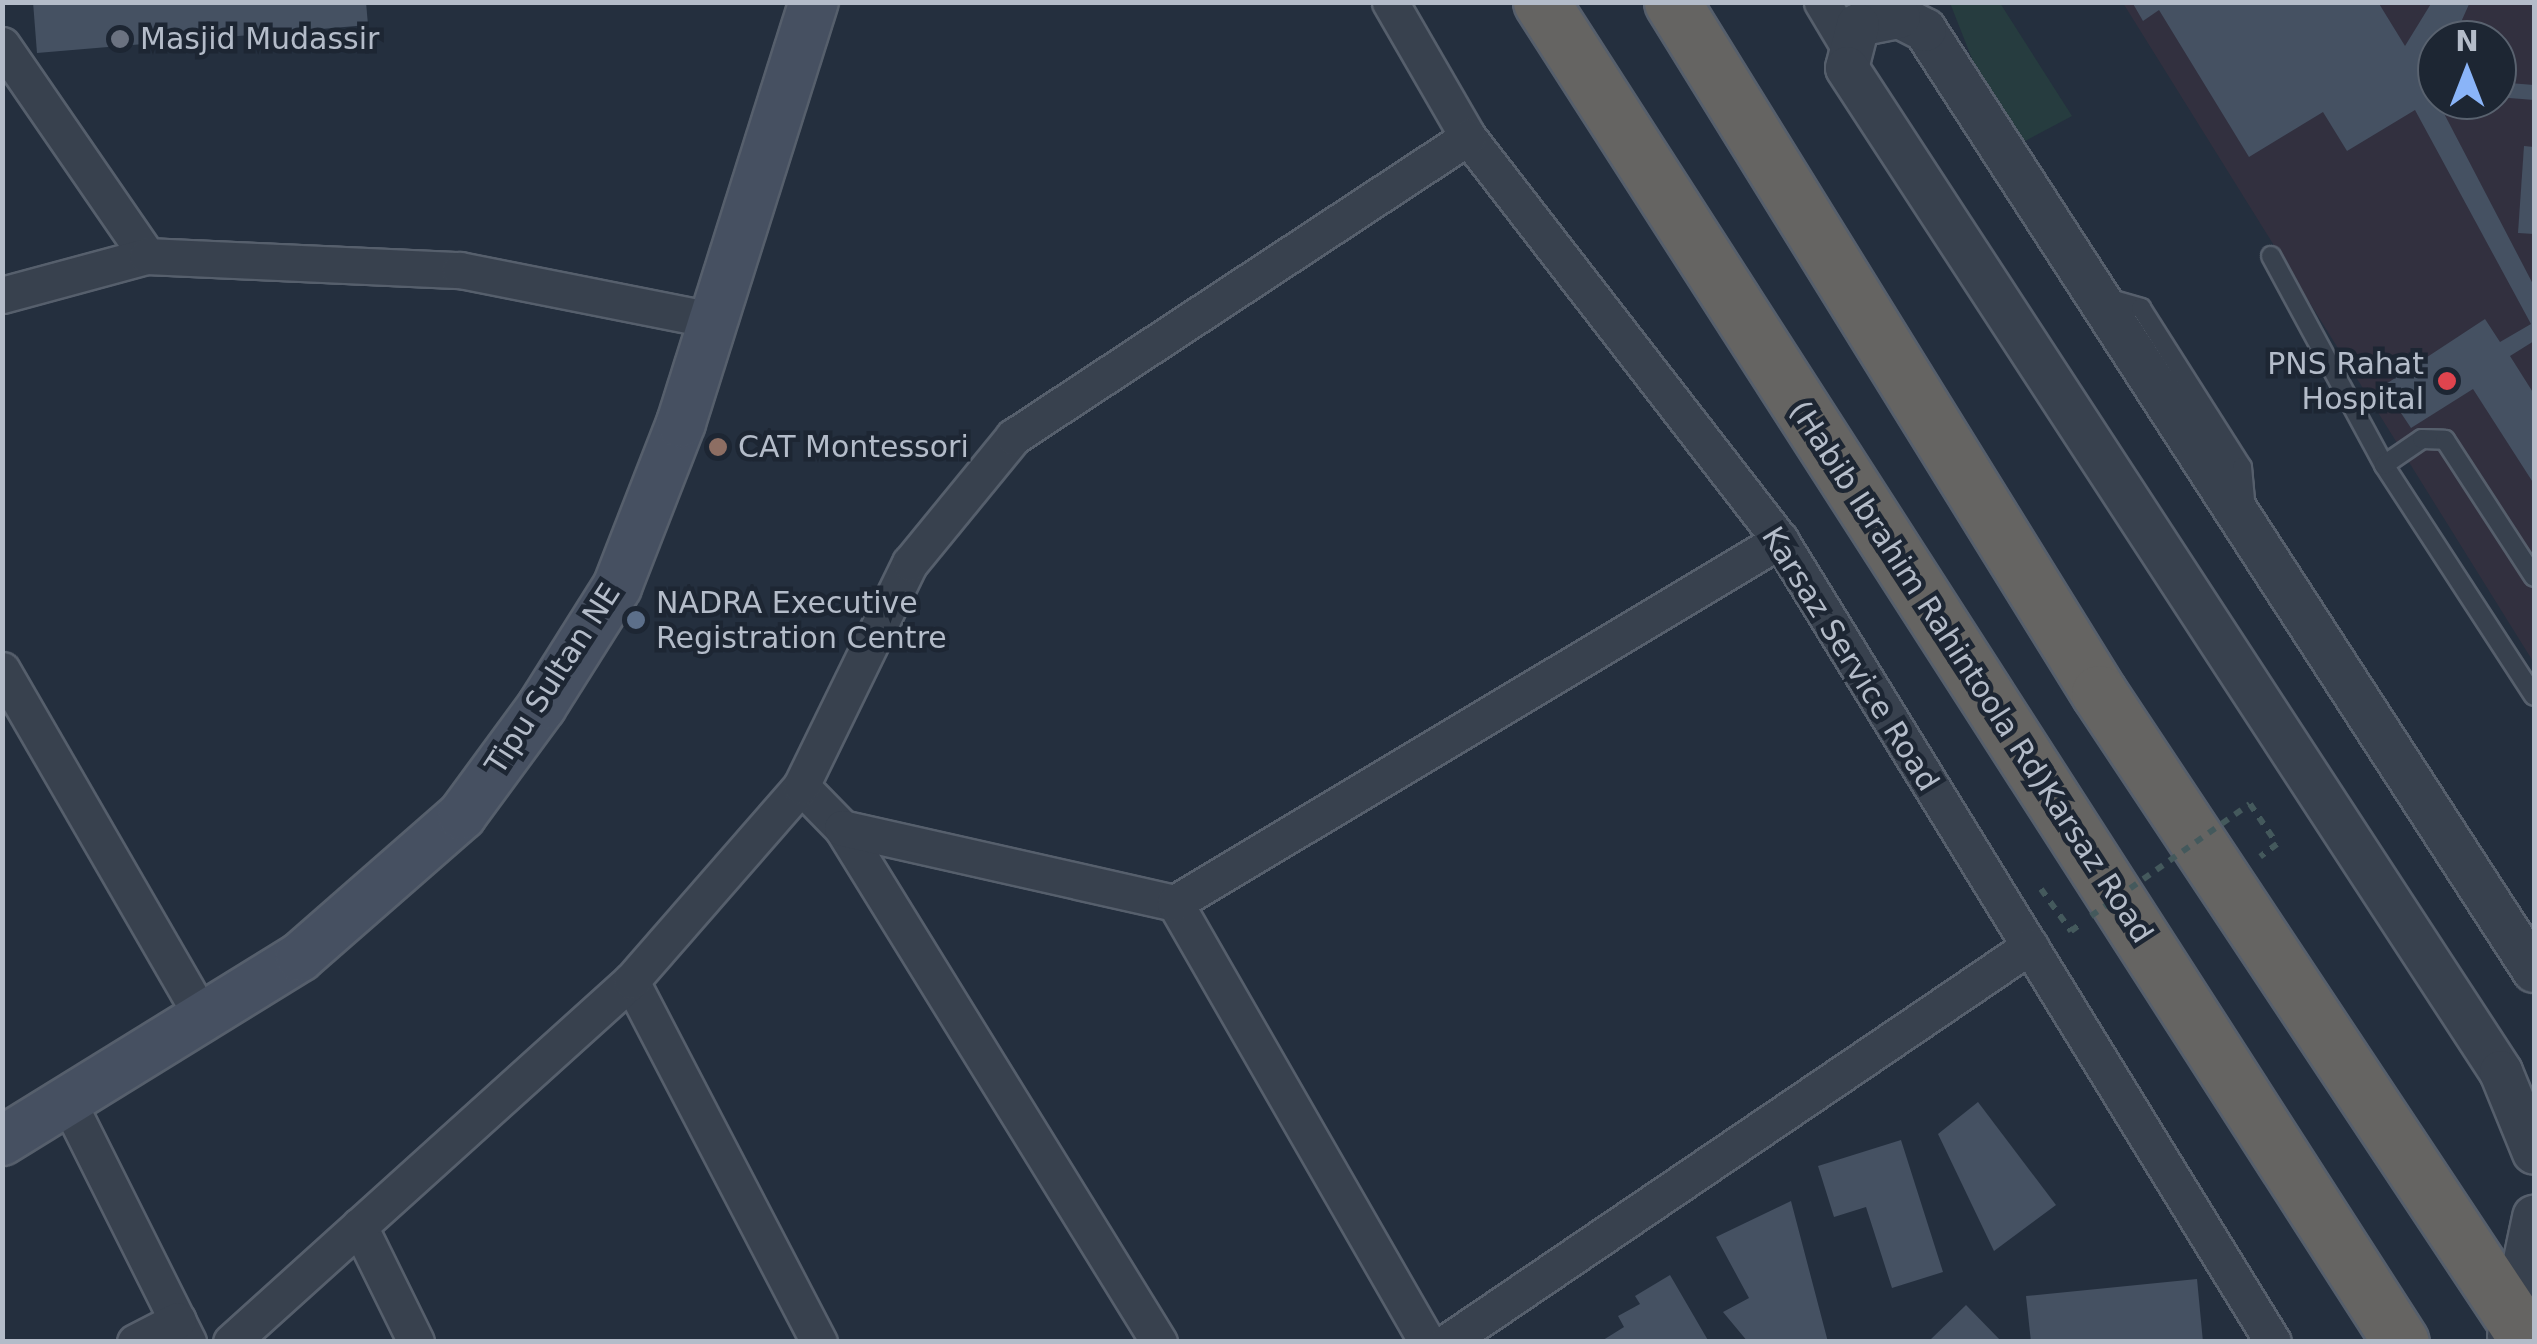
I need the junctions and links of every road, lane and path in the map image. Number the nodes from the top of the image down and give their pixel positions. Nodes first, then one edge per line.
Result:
1 (814, 2) edge
2 (1390, 2) edge
3 (1540, 2) edge
4 (1672, 2) edge
5 (1822, 2) edge
6 (1848, 44) junction
7 (2, 45) edge
8 (1468, 137) junction
9 (147, 256) junction
10 (2271, 256) dead end
11 (2, 295) edge
12 (707, 319) junction
13 (2384, 466) junction
14 (1780, 540) junction
15 (2534, 576) edge
16 (2, 670) edge
17 (2534, 696) edge
18 (801, 786) junction
19 (842, 828) junction
20 (2277, 844) dead end
21 (2042, 888) dead end
22 (1175, 903) junction
23 (2030, 946) junction
24 (2534, 971) edge
25 (631, 981) junction
26 (205, 1022) junction
27 (70, 1106) junction
28 (2, 1141) edge
29 (2534, 1153) edge
30 (2534, 1217) edge
31 (359, 1226) junction
32 (183, 1331) edge
33 (2517, 1333) edge
34 (135, 1342) edge
35 (231, 1342) edge
36 (416, 1342) edge
37 (819, 1342) edge
38 (1159, 1342) edge
39 (1427, 1342) edge
40 (1447, 1342) edge
41 (2273, 1342) edge
42 (2402, 1342) edge

1 - 12 main road, Tipu Sultan NE
2 - 8 street, Karsaz Service Road
3 - 42 highway, (Habib Ibrahim Rahintoola Rd)Karsaz Road
4 - 33 highway
5 - 6 street
6 - 24 street
6 - 29 street
7 - 9 street
8 - 14 street, Karsaz Service Road
8 - 18 street
9 - 11 street
9 - 12 street
10 - 13 lane
12 - 26 main road, Tipu Sultan NE
13 - 15 lane
13 - 17 lane
14 - 22 street
14 - 23 street, Karsaz Service Road
16 - 26 street
18 - 19 street
18 - 25 street
19 - 22 street
19 - 38 street
20 - 21 path, bridge
22 - 39 street
23 - 40 street
23 - 41 street, Karsaz Service Road
25 - 31 street
25 - 37 street
26 - 27 main road, Tipu Sultan NE
27 - 28 main road, Tipu Sultan NE
27 - 32 street
30 - 33 street
31 - 35 street
31 - 36 street
32 - 34 street

